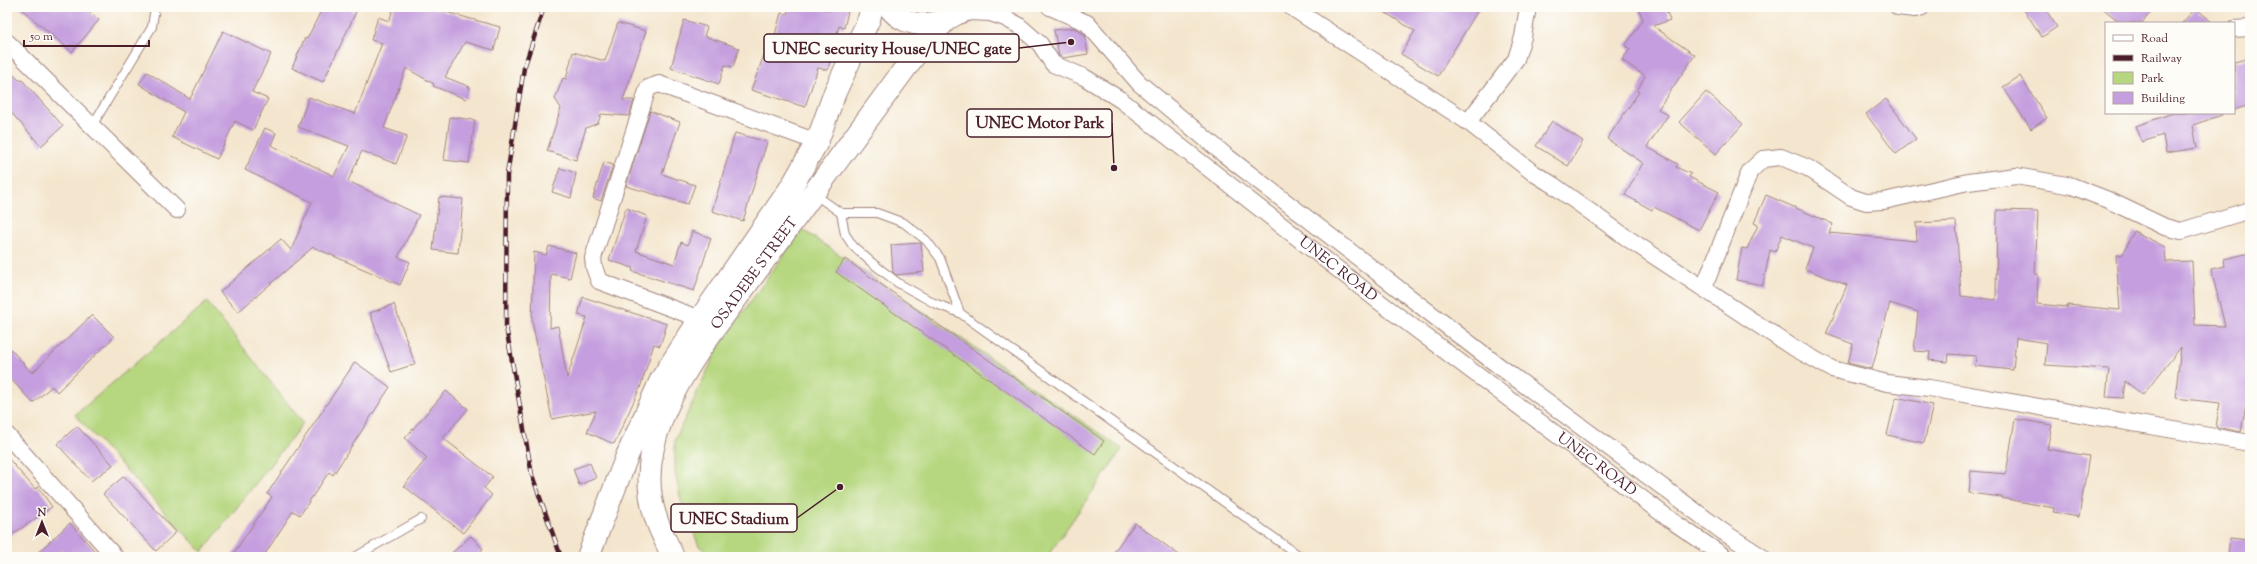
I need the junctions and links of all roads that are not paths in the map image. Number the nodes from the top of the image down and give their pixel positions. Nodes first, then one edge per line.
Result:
1 (155, 7) edge
2 (872, 7) edge
3 (889, 7) edge
4 (963, 7) edge
5 (1050, 7) edge
6 (1291, 7) edge
7 (1528, 7) edge
8 (1898, 7) edge
9 (1922, 7) edge
10 (946, 20) junction
11 (2250, 28) edge
12 (2235, 29) edge
13 (7, 42) edge
14 (1468, 122) junction
15 (92, 126) junction
16 (817, 142) junction
17 (814, 194) junction
18 (177, 210) dead end
19 (2250, 210) edge
20 (842, 213) junction
21 (1397, 287) junction
22 (1704, 287) junction
23 (1381, 303) junction
24 (960, 312) junction
25 (700, 319) junction
26 (7, 435) edge
27 (2250, 443) edge
28 (622, 468) junction
29 (649, 480) junction
30 (421, 519) dead end
31 (115, 557) edge
32 (355, 557) edge
33 (588, 557) edge
34 (673, 557) edge
35 (1301, 557) edge
36 (1725, 557) edge
37 (1762, 557) edge

1 - 15 lane
2 - 16 main road, OSADEBE STREET
3 - 10 main road
4 - 10 main road, OSADEBE STREET
5 - 21 street, UNEC ROAD
6 - 14 street
7 - 14 street
8 - 9 street
10 - 17 main road, OSADEBE STREET
10 - 23 street, UNEC ROAD
11 - 12 street
13 - 15 street
14 - 22 street
15 - 18 street
16 - 25 main road, OSADEBE STREET
16 - 25 street, OSADEBE STREET
17 - 20 lane
17 - 29 main road, OSADEBE STREET
19 - 22 street
20 - 24 lane
20 - 24 lane
21 - 23 street
21 - 37 street, UNEC ROAD
22 - 27 street
23 - 36 street, UNEC ROAD
24 - 35 lane
25 - 28 main road, OSADEBE STREET
26 - 31 street
28 - 29 main road
28 - 33 main road, OSADEBE STREET
29 - 34 main road, OSADEBE STREET
30 - 32 lane

